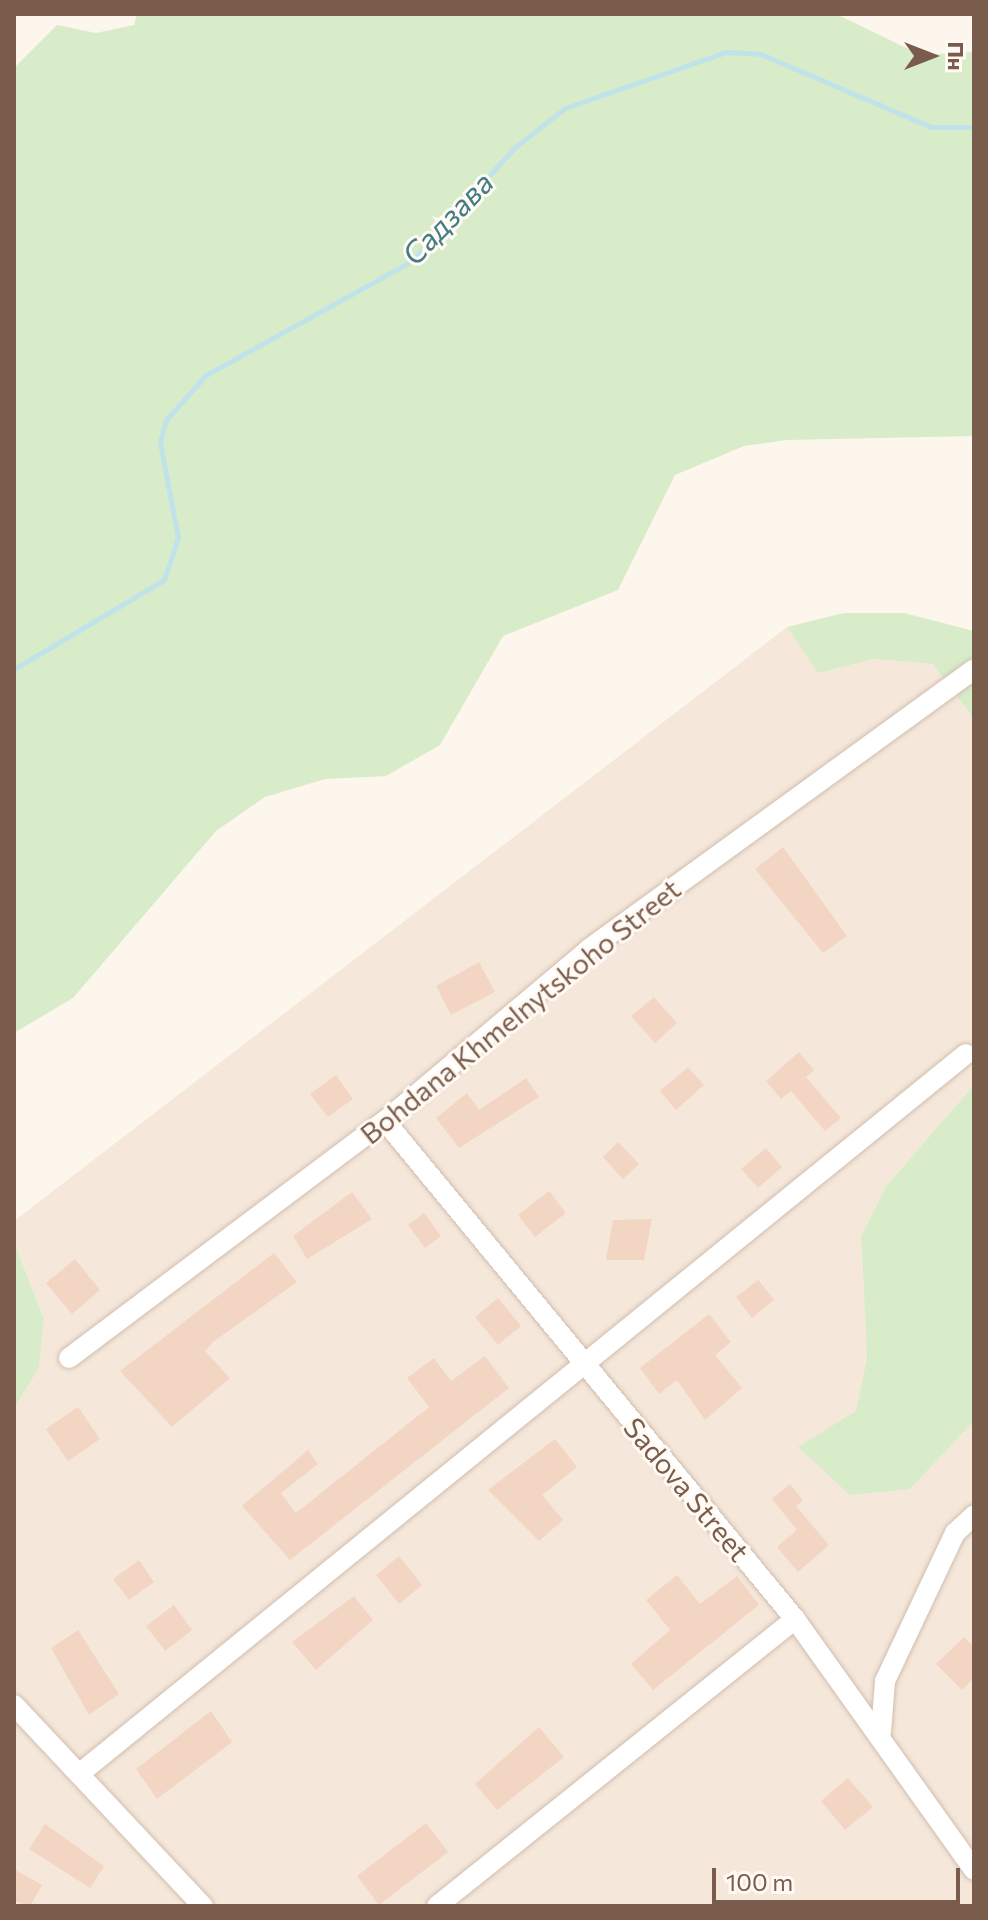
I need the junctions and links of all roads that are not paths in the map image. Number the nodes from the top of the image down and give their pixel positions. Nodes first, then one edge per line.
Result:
1 (974, 669) edge
2 (966, 1054) dead end
3 (385, 1121) junction
4 (69, 1358) dead end
5 (584, 1365) junction
6 (974, 1515) edge
7 (795, 1619) junction
8 (14, 1705) edge
9 (881, 1736) junction
10 (79, 1774) junction
11 (974, 1870) edge
12 (203, 1906) edge
13 (437, 1906) edge

1 - 3 street, Bohdana Khmelnytskoho Street
2 - 5 street
3 - 4 street, Bohdana Khmelnytskoho Street
3 - 5 street, Sadova Street
5 - 7 street, Sadova Street
5 - 10 street
6 - 9 street
7 - 9 street, Sadova Street
7 - 13 street
8 - 10 street
9 - 11 street, Sadova Street
10 - 12 street

